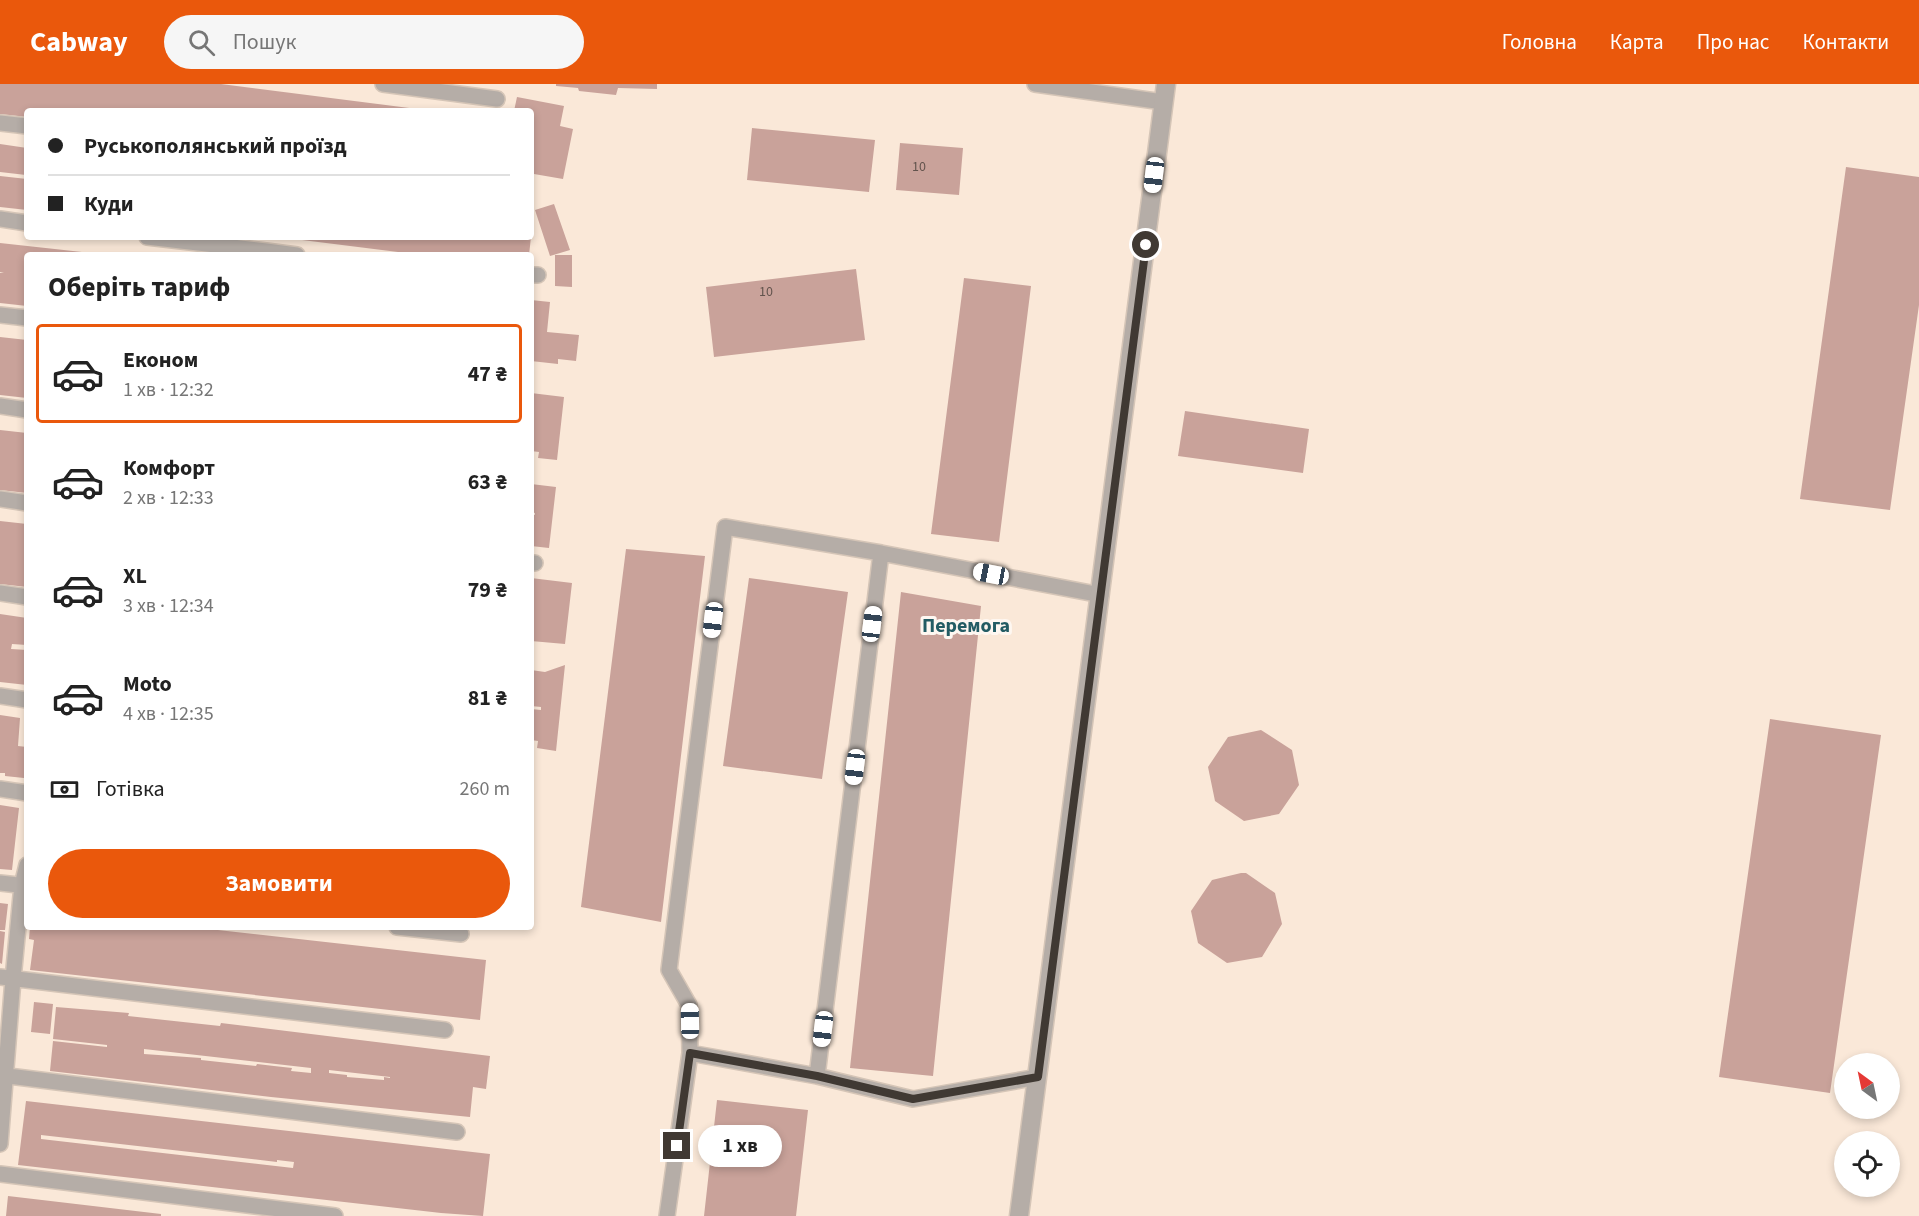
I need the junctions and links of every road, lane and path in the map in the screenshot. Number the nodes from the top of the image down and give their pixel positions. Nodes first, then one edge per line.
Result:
1 (384, 84) edge
2 (1035, 84) edge
3 (1164, 93) edge
4 (497, 99) dead end
5 (0, 123) edge
6 (24, 126) edge
7 (0, 219) edge
8 (24, 222) edge
9 (169, 240) edge
10 (259, 252) edge
11 (0, 315) edge
12 (24, 318) edge
13 (0, 406) edge
14 (24, 410) edge
15 (0, 499) edge
16 (24, 503) edge
17 (881, 553) junction
18 (0, 594) edge
19 (1101, 595) junction
20 (24, 597) edge
21 (0, 696) edge
22 (24, 700) edge
23 (0, 789) edge
24 (24, 793) edge
25 (0, 883) edge
26 (24, 886) edge
27 (24, 891) edge
28 (424, 930) edge
29 (461, 934) dead end
30 (6, 978) edge
31 (446, 1030) dead end
32 (690, 1053) junction
33 (3, 1075) edge
34 (817, 1076) junction
35 (1038, 1077) junction
36 (457, 1132) dead end
37 (0, 1144) edge
38 (0, 1174) edge
39 (335, 1216) edge
40 (667, 1216) edge
41 (1019, 1216) edge

1 - 4 lane
2 - 3 lane
3 - 19 street
5 - 6 lane
7 - 8 lane
9 - 10 lane
11 - 12 lane
13 - 14 lane
15 - 16 lane
17 - 19 lane
17 - 32 lane
17 - 34 lane
18 - 20 lane
19 - 35 street
21 - 22 lane
23 - 24 lane
25 - 26 lane
27 - 30 lane
28 - 29 lane
30 - 31 lane
30 - 33 lane
32 - 34 lane
32 - 40 lane
33 - 36 lane
33 - 37 lane
34 - 35 lane
35 - 41 street
38 - 39 lane

